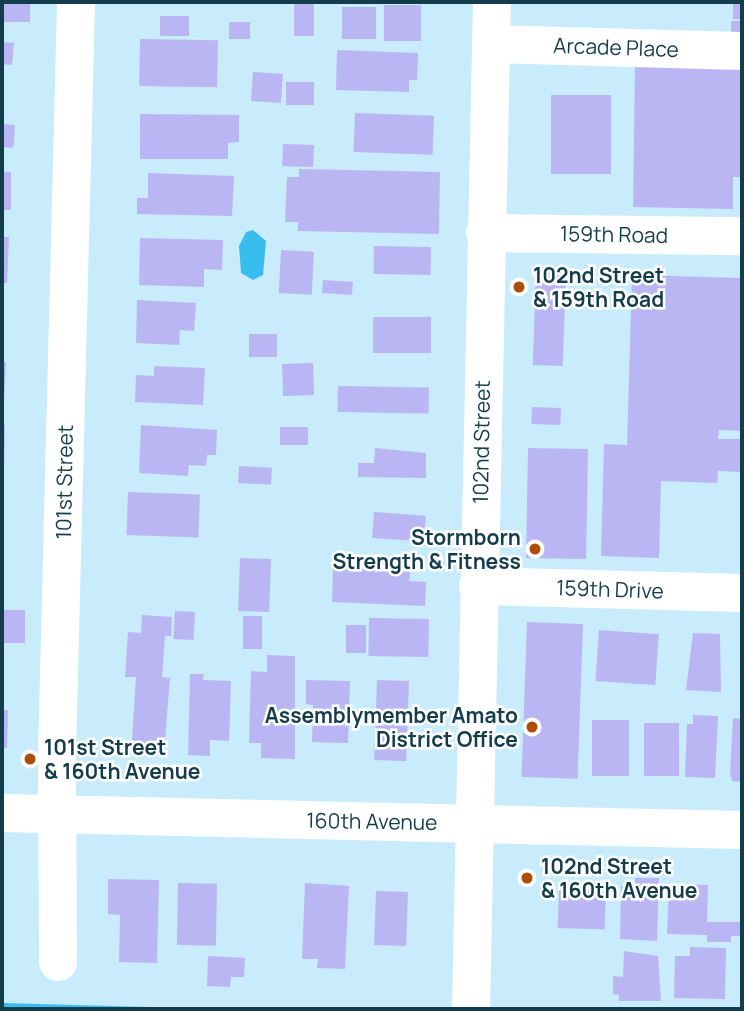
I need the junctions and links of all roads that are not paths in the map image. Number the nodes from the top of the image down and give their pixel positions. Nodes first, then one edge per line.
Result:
1 (76, 2) edge
2 (492, 2) edge
3 (491, 44) junction
4 (742, 51) edge
5 (485, 233) junction
6 (742, 236) edge
7 (478, 586) junction
8 (742, 593) edge
9 (2, 813) edge
10 (58, 814) junction
11 (475, 824) junction
12 (742, 830) edge
13 (58, 962) dead end
14 (471, 1009) edge

1 - 10 street, 101st Street
2 - 3 street, 102nd Street
3 - 4 street, Arcade Place
3 - 5 street, 102nd Street
5 - 6 street, 159th Road
5 - 7 street, 102nd Street
7 - 8 street, 159th Drive
7 - 11 street, 102nd Street
9 - 10 street, 160th Avenue
10 - 11 street, 160th Avenue
10 - 13 street, 101st Street
11 - 12 street, 160th Avenue
11 - 14 street, 102nd Street

